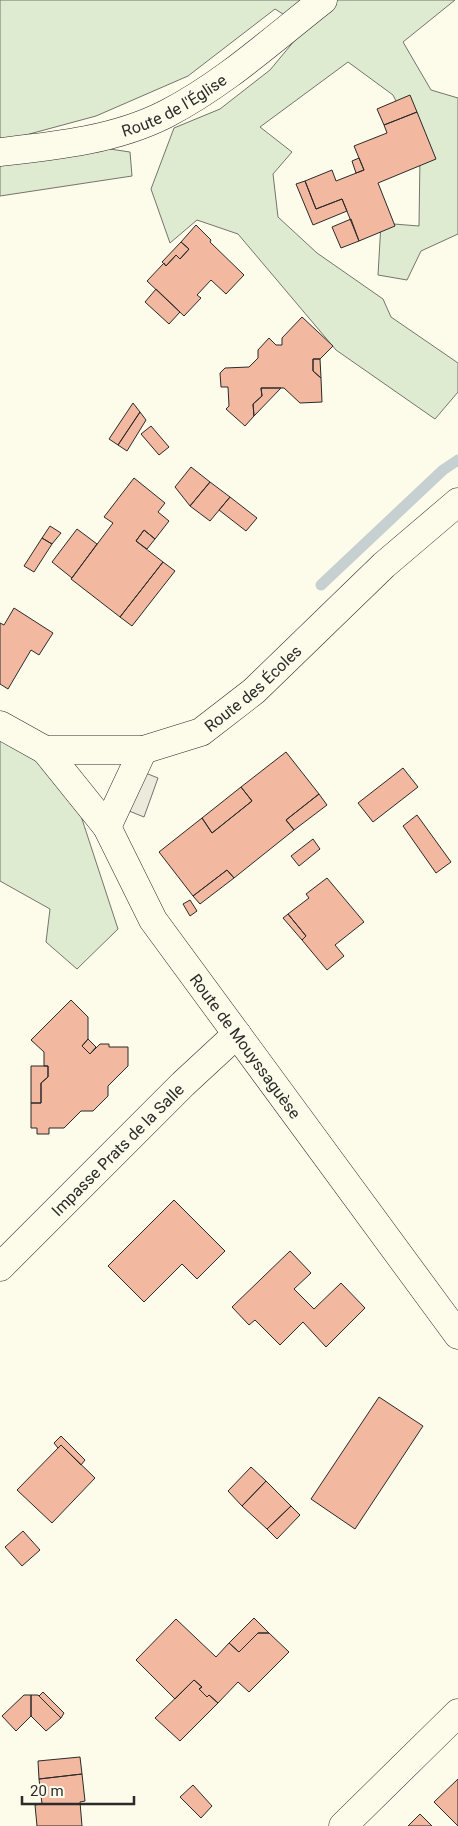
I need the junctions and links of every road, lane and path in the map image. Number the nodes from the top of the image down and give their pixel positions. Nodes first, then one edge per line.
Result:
1 (323, 0) edge
2 (0, 152) edge
3 (458, 502) edge
4 (0, 725) edge
5 (45, 750) junction
6 (143, 750) junction
7 (107, 827) junction
8 (237, 1034) junction
9 (0, 1267) edge
10 (458, 1335) edge
11 (458, 1713) edge
12 (343, 1826) edge

1 - 2 street, Route de l'Église
3 - 6 street, Route des Écoles
4 - 5 street, Route des Écoles
5 - 6 street, Route des Écoles
5 - 7 street, Route de Mouyssaguèse
6 - 7 street
7 - 8 street, Route de Mouyssaguèse
8 - 9 street, Impasse Prats de la Salle
8 - 10 street, Route de Mouyssaguèse
11 - 12 street

